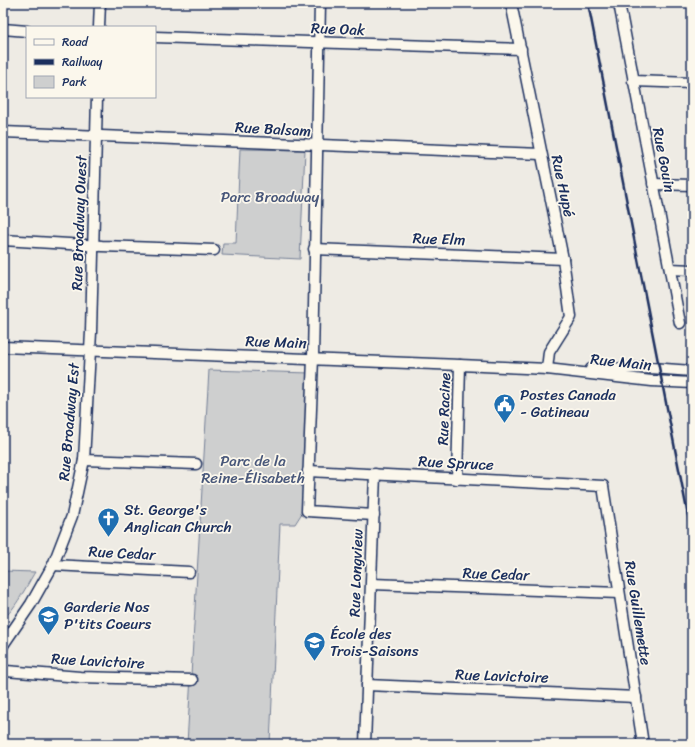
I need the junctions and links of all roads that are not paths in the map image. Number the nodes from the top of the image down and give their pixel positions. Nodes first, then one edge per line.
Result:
1 (100, 3) edge
2 (320, 3) edge
3 (511, 3) edge
4 (618, 3) edge
5 (99, 26) edge
6 (3, 29) edge
7 (26, 31) edge
8 (156, 37) edge
9 (320, 43) junction
10 (521, 49) junction
11 (634, 80) junction
12 (692, 83) edge
13 (97, 98) edge
14 (3, 132) edge
15 (96, 136) junction
16 (316, 146) junction
17 (541, 154) junction
18 (653, 184) junction
19 (692, 185) edge
20 (3, 240) edge
21 (93, 245) junction
22 (314, 249) junction
23 (214, 250) dead end
24 (563, 259) junction
25 (670, 269) junction
26 (692, 270) edge
27 (680, 323) dead end
28 (3, 347) edge
29 (89, 350) junction
30 (313, 358) junction
31 (460, 365) junction
32 (547, 369) junction
33 (692, 371) edge
34 (692, 383) edge
35 (84, 460) junction
36 (196, 464) dead end
37 (308, 471) junction
38 (375, 474) junction
39 (457, 478) junction
40 (603, 486) joint
41 (374, 515) junction
42 (53, 565) junction
43 (189, 572) dead end
44 (372, 584) junction
45 (619, 593) junction
46 (16, 625) junction
47 (3, 627) edge
48 (3, 645) edge
49 (4, 670) edge
50 (192, 680) dead end
51 (367, 685) junction
52 (636, 697) junction
53 (365, 744) edge
54 (643, 744) edge

1 - 5 street
2 - 9 street
3 - 10 street, Rue Hupé
4 - 11 street, Rue Gouin
6 - 7 street
8 - 9 street, Rue Oak
9 - 10 street, Rue Oak
9 - 16 street
10 - 17 street, Rue Hupé
11 - 12 street
11 - 18 street, Rue Gouin
13 - 15 street, Rue Broadway Ouest
14 - 15 street, Rue Balsam
15 - 16 street, Rue Balsam
15 - 21 street, Rue Broadway Ouest
16 - 17 street, Rue Balsam
16 - 22 street
17 - 24 street, Rue Hupé
18 - 19 street
18 - 25 street, Rue Gouin
20 - 21 street
21 - 23 street
21 - 29 street, Rue Broadway Ouest
22 - 24 street, Rue Elm
22 - 30 street
24 - 32 street, Rue Hupé
25 - 26 street
25 - 27 street, Rue Gouin
28 - 29 street, Rue Main
29 - 30 street, Rue Main
29 - 35 street, Rue Broadway Est
30 - 31 street, Rue Main
30 - 37 street
31 - 32 street, Rue Main
31 - 39 street, Rue Racine
32 - 33 street, Rue Main
32 - 34 street, Rue Main
35 - 36 street
35 - 42 street, Rue Broadway Est
37 - 38 street, Rue Spruce
37 - 41 street
38 - 39 street, Rue Spruce
38 - 41 street, Rue Longview
39 - 40 street, Rue Spruce
40 - 45 street, Rue Guillemette
41 - 44 street, Rue Longview
42 - 43 street, Rue Cedar
42 - 46 street, Rue Broadway Est
44 - 45 street, Rue Cedar
44 - 51 street, Rue Longview
45 - 52 street, Rue Guillemette
46 - 47 street
46 - 48 street, Rue Broadway Est
49 - 50 street, Rue Lavictoire
51 - 52 street, Rue Lavictoire
51 - 53 street, Rue Longview
52 - 54 street, Rue Guillemette

